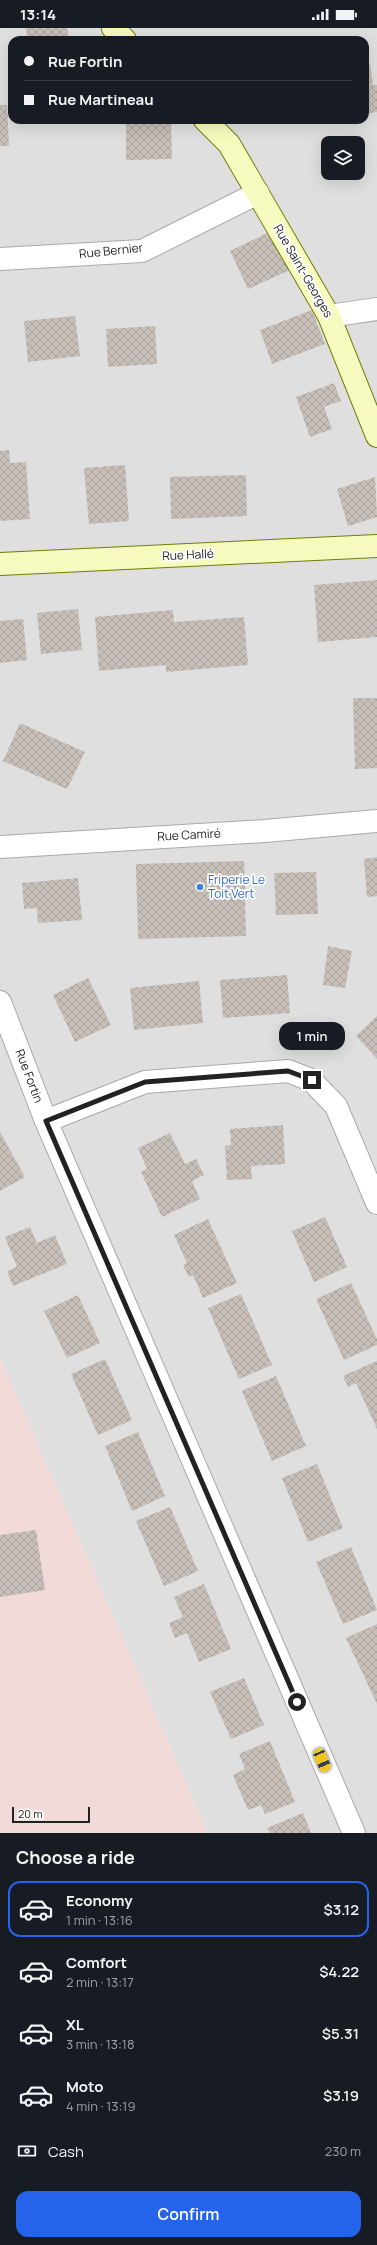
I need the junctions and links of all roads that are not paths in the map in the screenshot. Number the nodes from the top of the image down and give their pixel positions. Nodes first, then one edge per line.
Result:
1 (113, 28) edge
2 (121, 36) edge
3 (209, 124) edge
4 (258, 193) junction
5 (0, 259) edge
6 (377, 309) edge
7 (329, 316) junction
8 (377, 436) edge
9 (377, 546) edge
10 (0, 564) edge
11 (377, 821) edge
12 (0, 847) edge
13 (0, 1002) edge
14 (46, 1121) junction
15 (377, 1203) edge
16 (354, 1833) edge

1 - 2 street
3 - 4 street, Rue Saint-Georges
4 - 5 street, Rue Bernier
4 - 7 street, Rue Saint-Georges
6 - 7 street
7 - 8 street, Rue Saint-Georges
9 - 10 street, Rue Hallé
11 - 12 street, Rue Camiré
13 - 14 street, Rue Fortin
14 - 15 street
14 - 16 street, Rue Fortin

